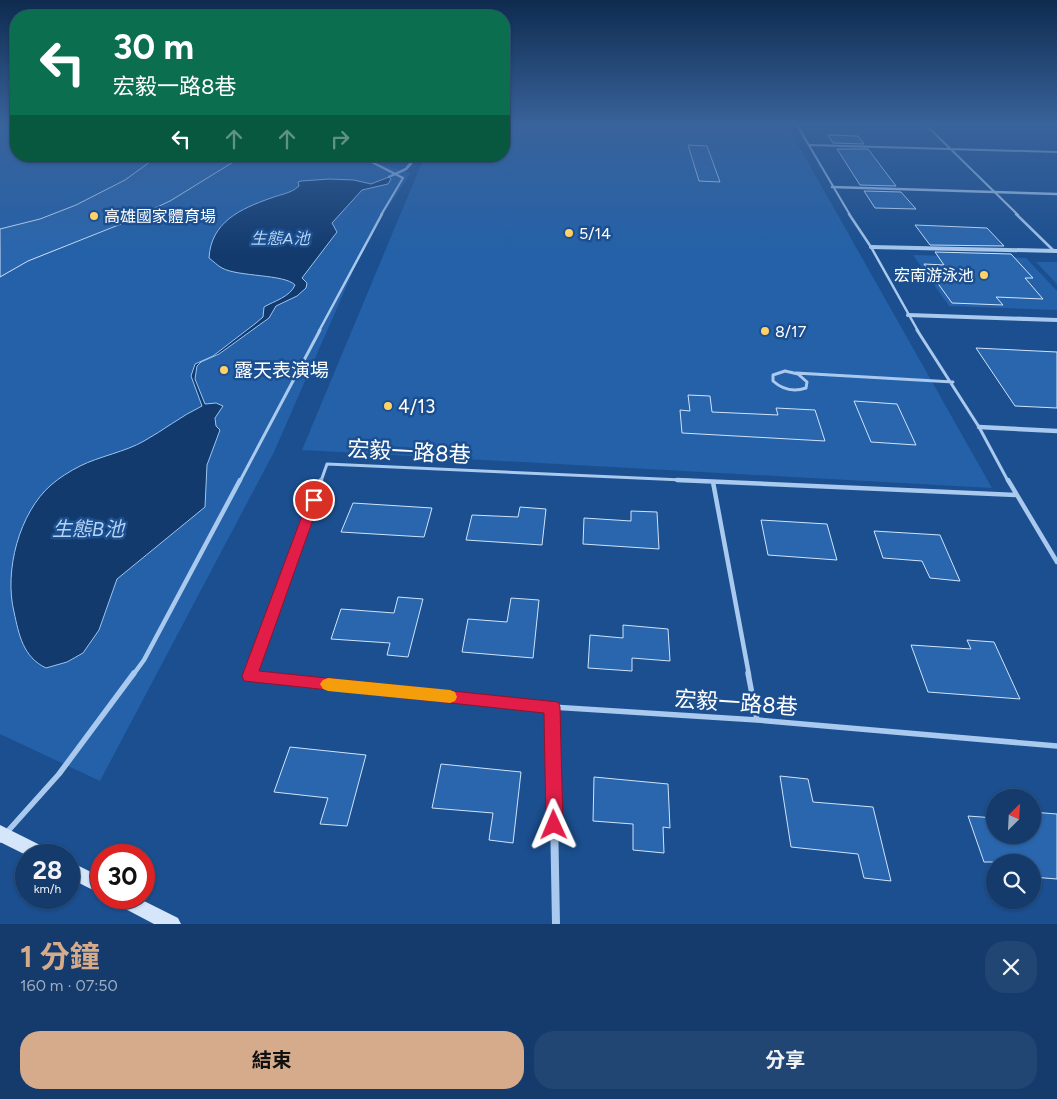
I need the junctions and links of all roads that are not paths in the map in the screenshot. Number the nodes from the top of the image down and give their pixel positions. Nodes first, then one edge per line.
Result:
1 (384, 168) edge
2 (822, 168) edge
3 (970, 168) edge
4 (832, 187) junction
5 (994, 192) junction
6 (1057, 194) edge
7 (871, 247) junction
8 (1056, 251) edge
9 (908, 315) junction
10 (1057, 320) edge
11 (796, 373) junction
12 (952, 382) junction
13 (979, 427) junction
14 (1057, 431) edge
15 (712, 482) junction
16 (1016, 495) junction
17 (1057, 562) edge
18 (552, 707) junction
19 (757, 720) junction
20 (1057, 746) edge
21 (2, 836) edge
22 (19, 844) edge
23 (143, 909) edge
24 (172, 924) edge
25 (556, 924) edge

1 - 21 lane
2 - 4 lane
3 - 5 lane
4 - 5 street
4 - 7 lane
5 - 6 street
5 - 8 lane
7 - 8 street
7 - 9 lane
9 - 10 street
9 - 12 lane
11 - 11 lane
11 - 12 lane
12 - 13 lane
13 - 14 street
13 - 16 lane
15 - 16 lane, 宏毅一路8巷
15 - 18 lane, 宏毅一路8巷
15 - 19 lane
16 - 17 lane
18 - 19 lane, 宏毅一路8巷
18 - 25 street
19 - 20 lane, 宏毅一路8巷
21 - 22 street
23 - 24 street

